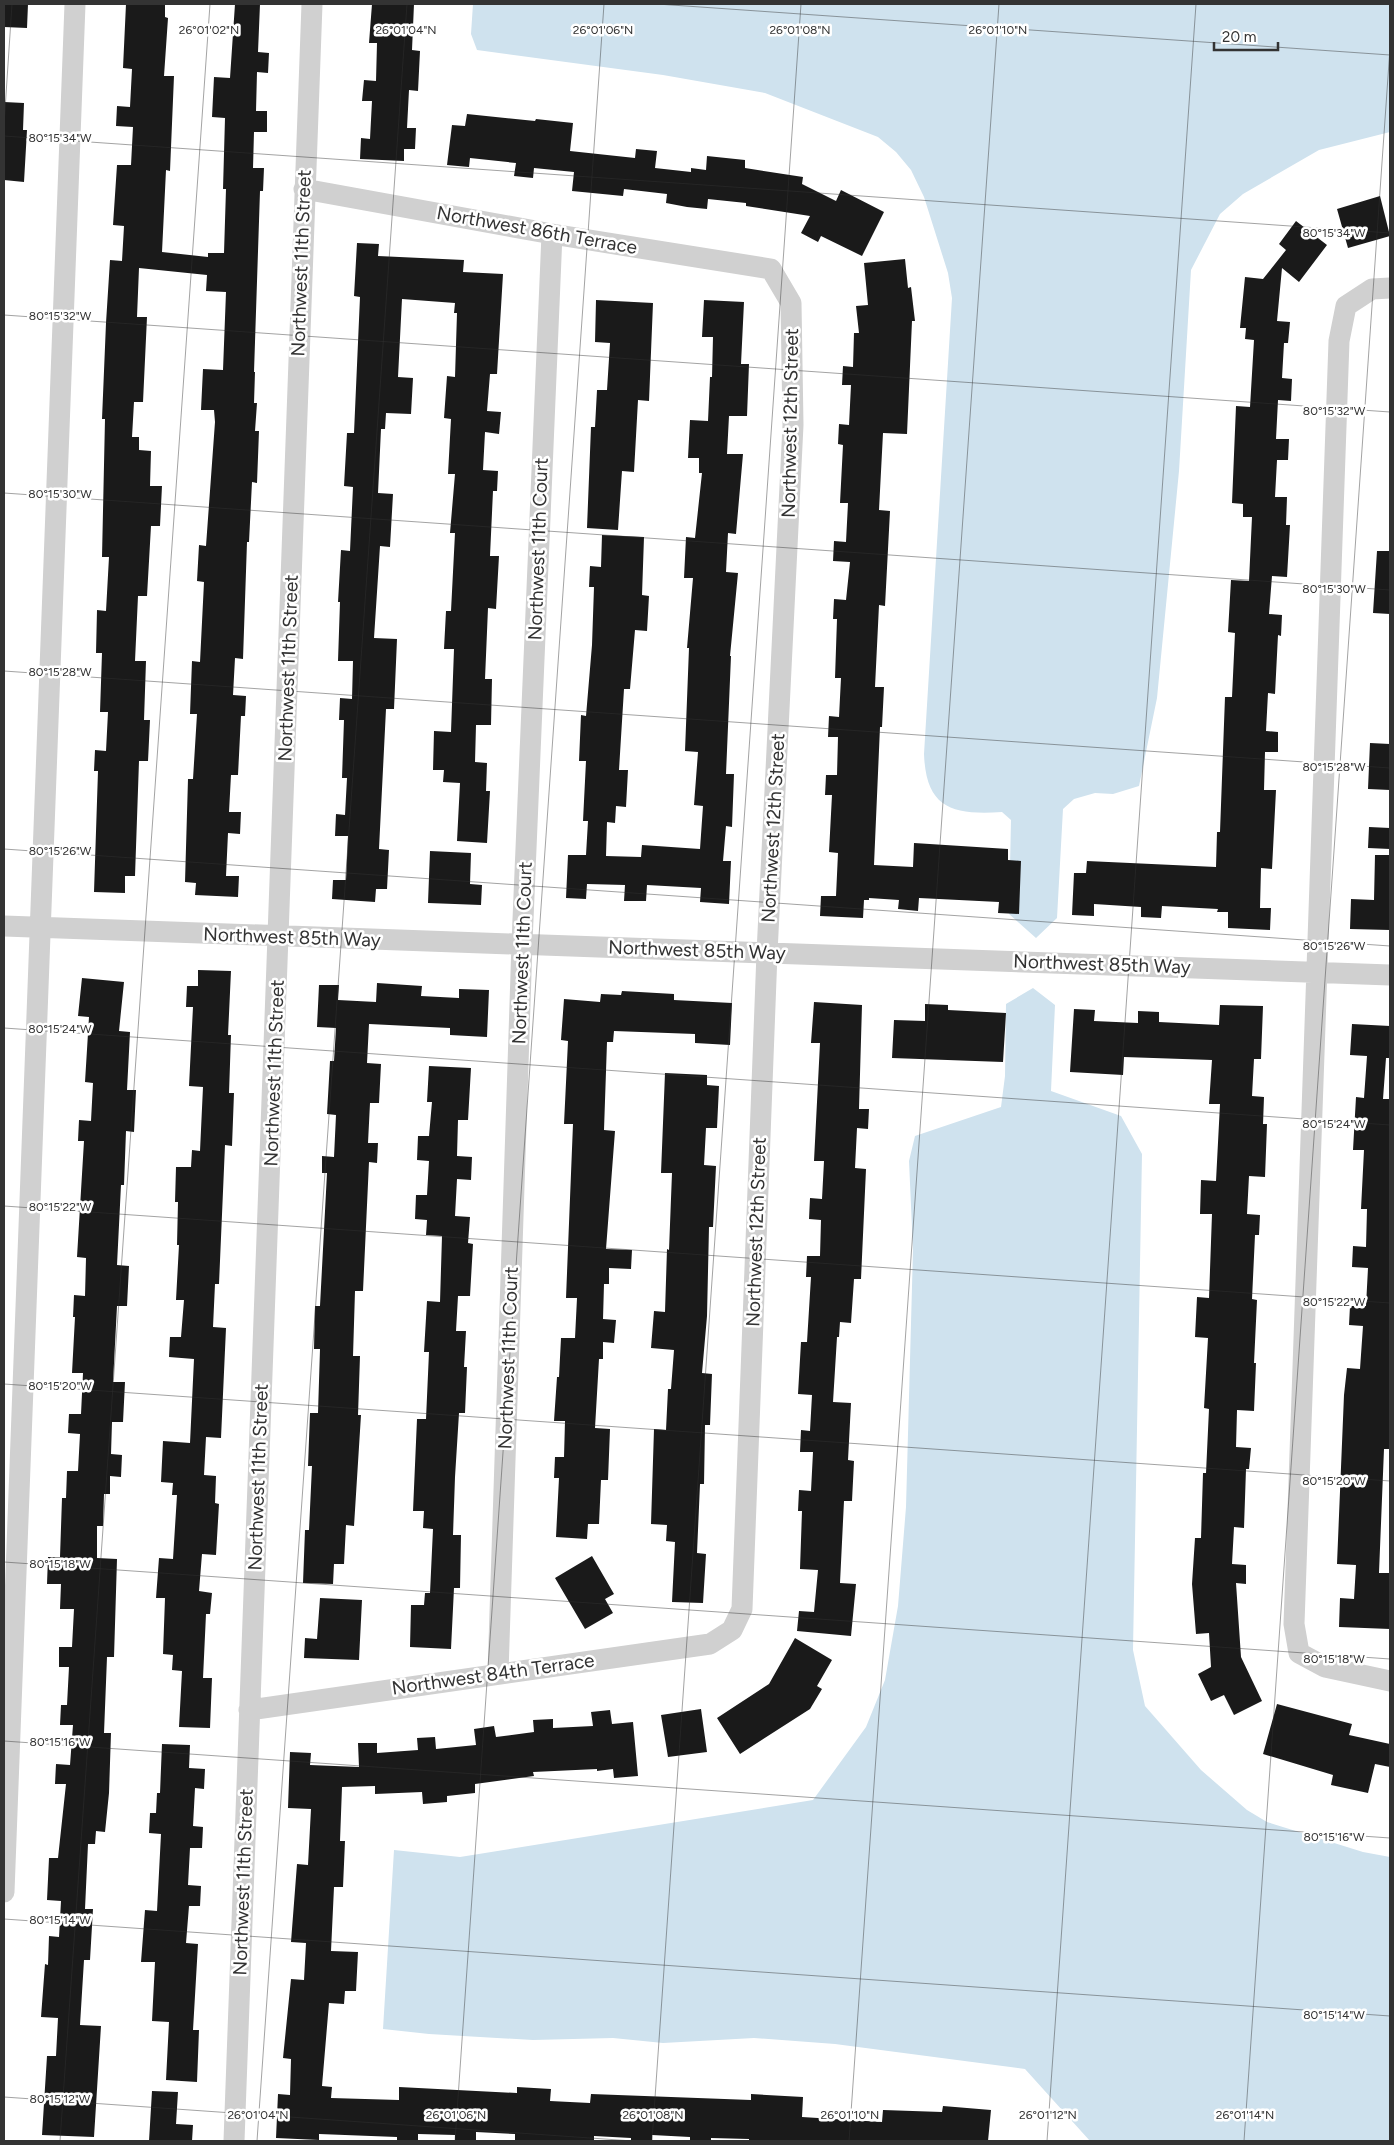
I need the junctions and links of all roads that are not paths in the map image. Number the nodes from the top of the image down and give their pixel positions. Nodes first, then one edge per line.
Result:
1 (75, 4) edge
2 (312, 4) edge
3 (304, 188) junction
4 (552, 234) junction
5 (770, 269) joint
6 (1390, 288) edge
7 (4, 926) edge
8 (42, 927) junction
9 (279, 937) junction
10 (522, 943) junction
11 (767, 952) junction
12 (1318, 972) junction
13 (1390, 975) edge
14 (732, 1630) joint
15 (498, 1673) junction
16 (1390, 1681) edge
17 (249, 1710) junction
18 (4, 1892) edge
19 (234, 2141) edge

1 - 8 street
2 - 3 street, Northwest 11th Street
3 - 4 street, Northwest 86th Terrace
3 - 9 street, Northwest 11th Street
4 - 5 street, Northwest 86th Terrace
4 - 10 street, Northwest 11th Court
5 - 11 street, Northwest 12th Street
6 - 12 street
7 - 8 street, Northwest 85th Way
8 - 9 street, Northwest 85th Way
8 - 18 street
9 - 10 street, Northwest 85th Way
9 - 17 street, Northwest 11th Street
10 - 11 street, Northwest 85th Way
10 - 15 street, Northwest 11th Court
11 - 12 street, Northwest 85th Way
11 - 14 street, Northwest 12th Street
12 - 13 street, Northwest 85th Way
12 - 16 street
14 - 15 street, Northwest 84th Terrace
15 - 17 street, Northwest 84th Terrace
17 - 19 street, Northwest 11th Street

